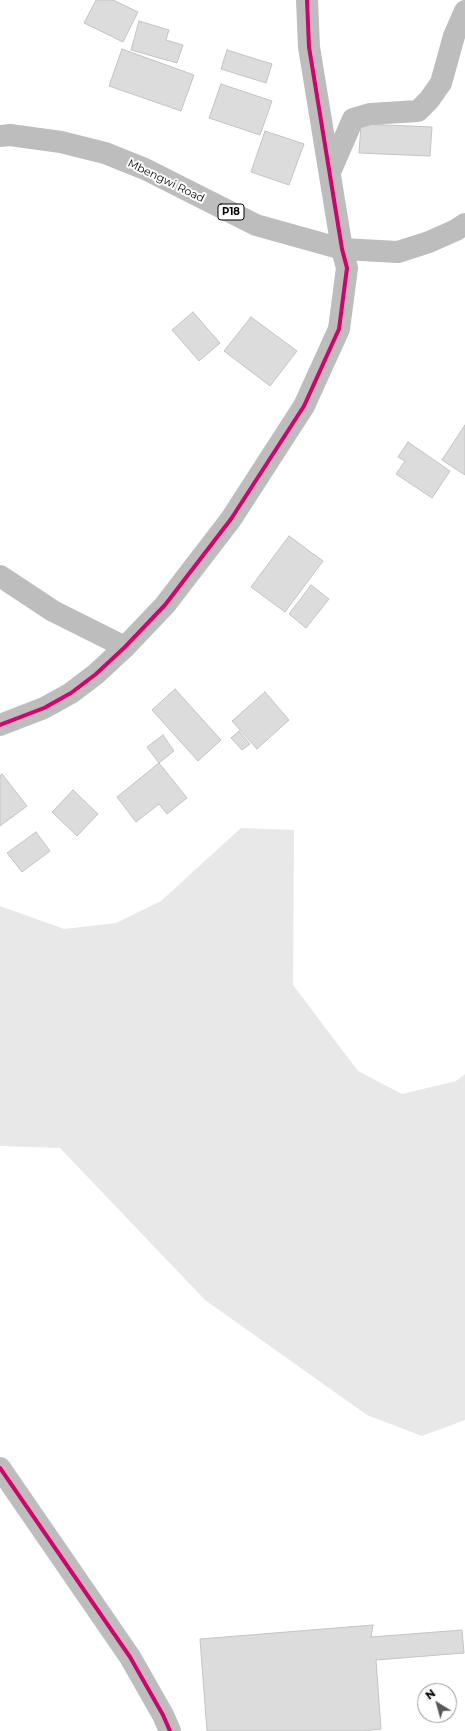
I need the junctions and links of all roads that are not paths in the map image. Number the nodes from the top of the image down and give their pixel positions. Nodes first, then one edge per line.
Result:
1 (307, 0) edge
2 (465, 11) edge
3 (0, 136) edge
4 (330, 172) junction
5 (465, 224) edge
6 (342, 249) junction
7 (0, 576) edge
8 (125, 647) junction
9 (0, 725) edge
10 (0, 1468) edge
11 (170, 1731) edge

1 - 4 street
2 - 4 street
3 - 6 street, Mbengwi Road / P18
4 - 6 street
5 - 6 street, Mbengwi Road / P18
6 - 8 street
7 - 8 street
8 - 9 street
10 - 11 street

